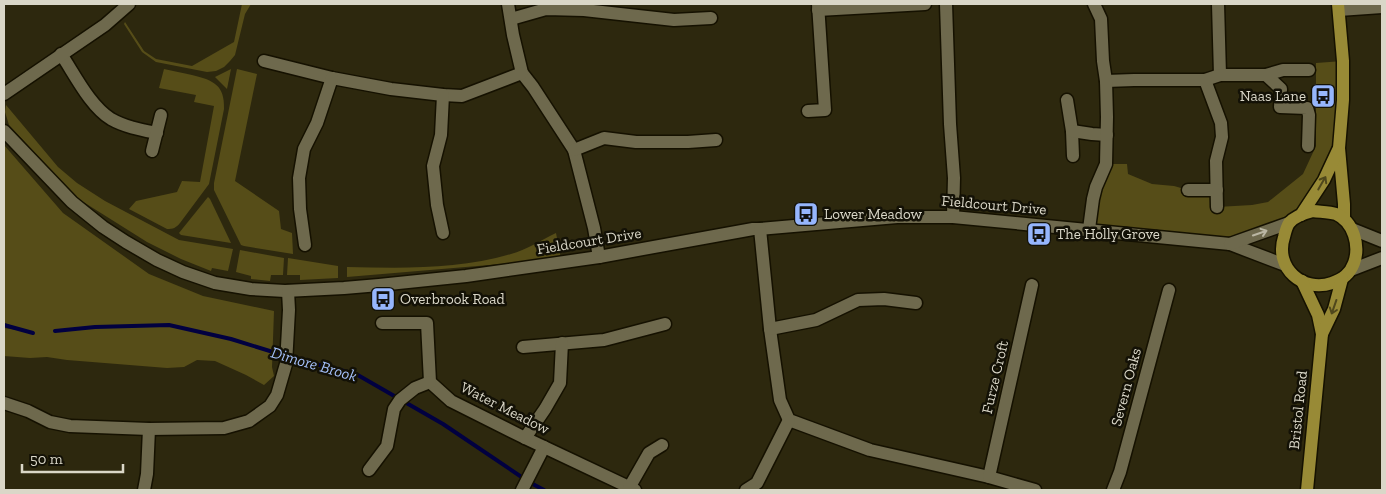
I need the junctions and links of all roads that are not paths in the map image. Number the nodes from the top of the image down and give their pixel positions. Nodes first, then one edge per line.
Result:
1 (508, 4) edge
2 (925, 4) edge
3 (946, 4) edge
4 (1094, 4) edge
5 (1218, 4) edge
6 (125, 5) edge
7 (818, 7) edge
8 (1338, 7) edge
9 (1382, 7) edge
10 (711, 18) dead end
11 (511, 19) junction
12 (61, 54) junction
13 (264, 61) dead end
14 (1309, 70) dead end
15 (522, 73) junction
16 (1220, 75) junction
17 (1266, 76) junction
18 (332, 78) junction
19 (1205, 80) junction
20 (1106, 81) junction
21 (4, 94) edge
22 (443, 95) junction
23 (1067, 100) dead end
24 (808, 111) dead end
25 (161, 115) dead end
26 (4, 131) edge
27 (1072, 131) junction
28 (157, 133) junction
29 (1106, 134) junction
30 (716, 140) dead end
31 (1308, 146) dead end
32 (1340, 148) junction
33 (574, 150) junction
34 (152, 151) dead end
35 (1073, 156) dead end
36 (1188, 190) dead end
37 (1217, 190) junction
38 (1217, 207) dead end
39 (1301, 215) junction
40 (953, 216) junction
41 (1289, 223) junction
42 (1348, 224) junction
43 (760, 229) junction
44 (1089, 229) junction
45 (443, 233) dead end
46 (1382, 241) edge
47 (1230, 244) junction
48 (305, 245) dead end
49 (599, 257) junction
50 (1382, 258) edge
51 (1285, 265) junction
52 (1347, 275) junction
53 (1302, 281) junction
54 (1032, 285) dead end
55 (1169, 290) dead end
56 (288, 291) junction
57 (916, 303) dead end
58 (382, 324) dead end
59 (665, 324) dead end
60 (770, 329) junction
61 (1322, 334) junction
62 (562, 344) junction
63 (523, 346) dead end
64 (430, 382) junction
65 (4, 403) edge
66 (789, 420) junction
67 (149, 429) junction
68 (525, 438) junction
69 (662, 445) dead end
70 (544, 447) junction
71 (369, 470) dead end
72 (989, 477) junction
73 (632, 489) edge
74 (144, 490) edge
75 (522, 490) edge
76 (746, 490) edge
77 (1035, 490) edge
78 (1113, 490) edge
79 (1307, 490) edge

1 - 11 street
2 - 7 street
3 - 40 street
4 - 20 street
5 - 16 street
6 - 12 street
7 - 24 street
8 - 9 street
8 - 32 main road
10 - 11 street
11 - 15 street
12 - 21 street
12 - 28 street
13 - 18 street
14 - 17 street
15 - 22 street
15 - 33 street
16 - 17 street
16 - 19 street
17 - 31 street
18 - 22 street
18 - 48 street
19 - 20 street
19 - 37 street
20 - 29 street
22 - 45 street
23 - 27 street
25 - 28 street
26 - 56 street, Fieldcourt Drive
27 - 29 street
27 - 35 street
28 - 34 street
29 - 44 street
30 - 33 street
39 -> 32 main road
32 - 42 main road
33 - 49 street
36 - 37 street
37 - 38 street
39 - 41 main road
39 - 42 main road
40 - 43 street, Fieldcourt Drive
40 - 44 street, Fieldcourt Drive
47 -> 41 street, Fieldcourt Drive
41 - 51 main road
42 - 46 street
42 - 52 main road
43 - 49 street, Fieldcourt Drive
43 - 60 street
44 - 47 street, Fieldcourt Drive
47 - 51 street, Fieldcourt Drive
49 - 56 street, Fieldcourt Drive
50 - 52 street
51 - 53 main road
52 - 53 main road
52 -> 61 main road, Bristol Road
53 - 61 main road, Bristol Road
54 - 72 street, Furze Croft
55 - 78 street, Severn Oaks
56 - 67 street
57 - 60 street
58 - 64 street
59 - 62 street
60 - 66 street
61 - 79 main road, Bristol Road
62 - 63 street
62 - 68 street
64 - 68 street, Water Meadow
64 - 71 street
65 - 67 street
66 - 72 street
66 - 76 street
67 - 74 street
68 - 70 street, Water Meadow
69 - 73 street
70 - 73 street, Water Meadow
70 - 75 street
72 - 77 street

